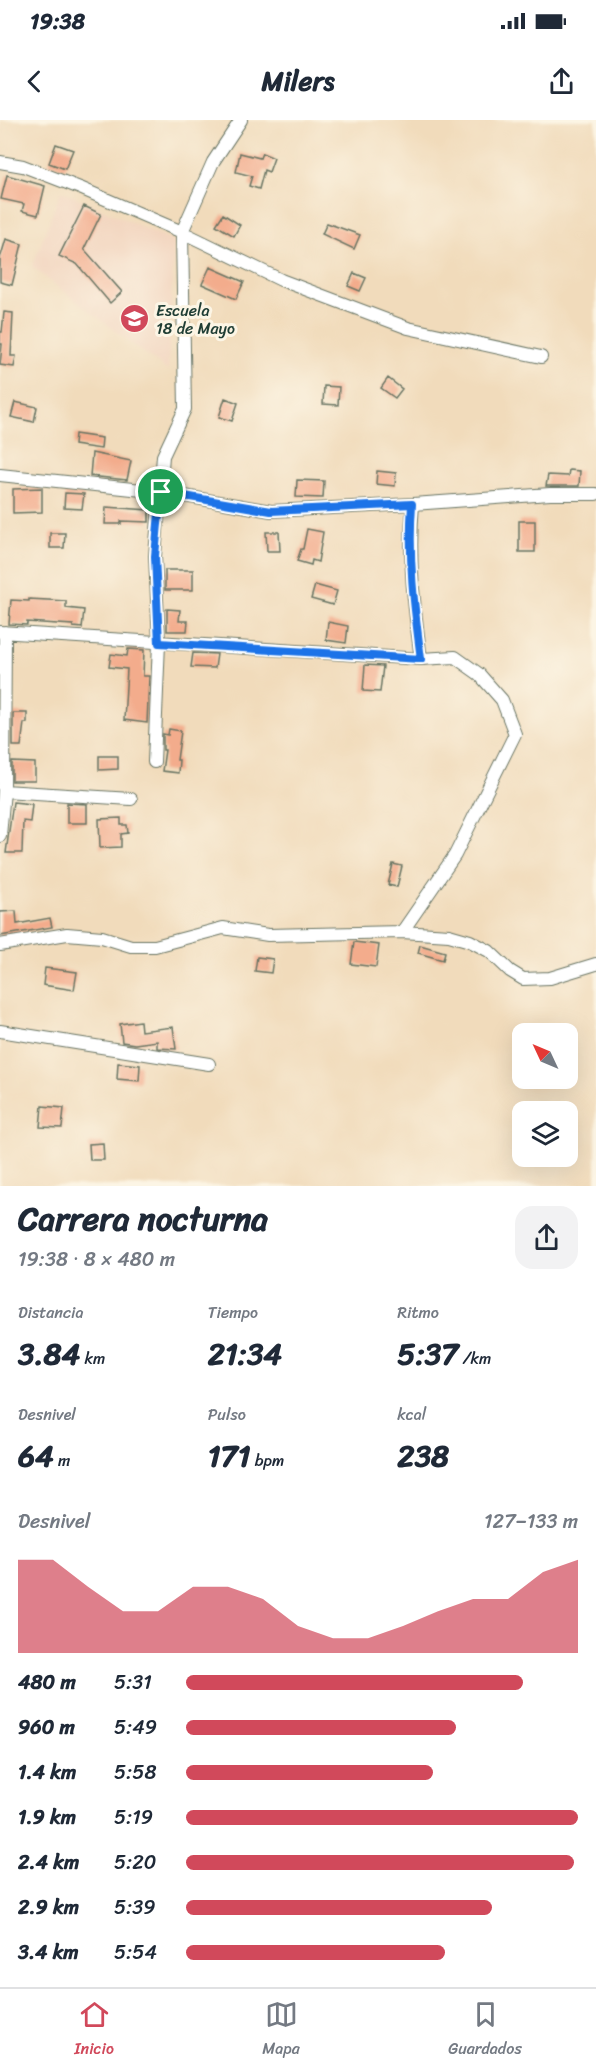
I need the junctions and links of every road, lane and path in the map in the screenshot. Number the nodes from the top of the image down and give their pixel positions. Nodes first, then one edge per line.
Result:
1 (241, 120) edge
2 (0, 162) edge
3 (182, 232) junction
4 (541, 357) dead end
5 (0, 475) edge
6 (161, 492) junction
7 (596, 494) edge
8 (412, 504) junction
9 (2, 632) edge
10 (159, 643) junction
11 (421, 659) junction
12 (154, 762) dead end
13 (4, 791) junction
14 (131, 799) dead end
15 (0, 836) edge
16 (402, 932) junction
17 (0, 945) edge
18 (596, 964) edge
19 (0, 1031) edge
20 (208, 1064) dead end

1 - 3 street
2 - 3 street
3 - 4 street
3 - 6 street
5 - 6 street
6 - 8 street
6 - 10 street
7 - 8 street
8 - 11 street
9 - 10 street
9 - 13 street
10 - 11 street
10 - 12 street
11 - 16 street
13 - 14 street
13 - 15 street
16 - 17 street
16 - 18 street
19 - 20 street

